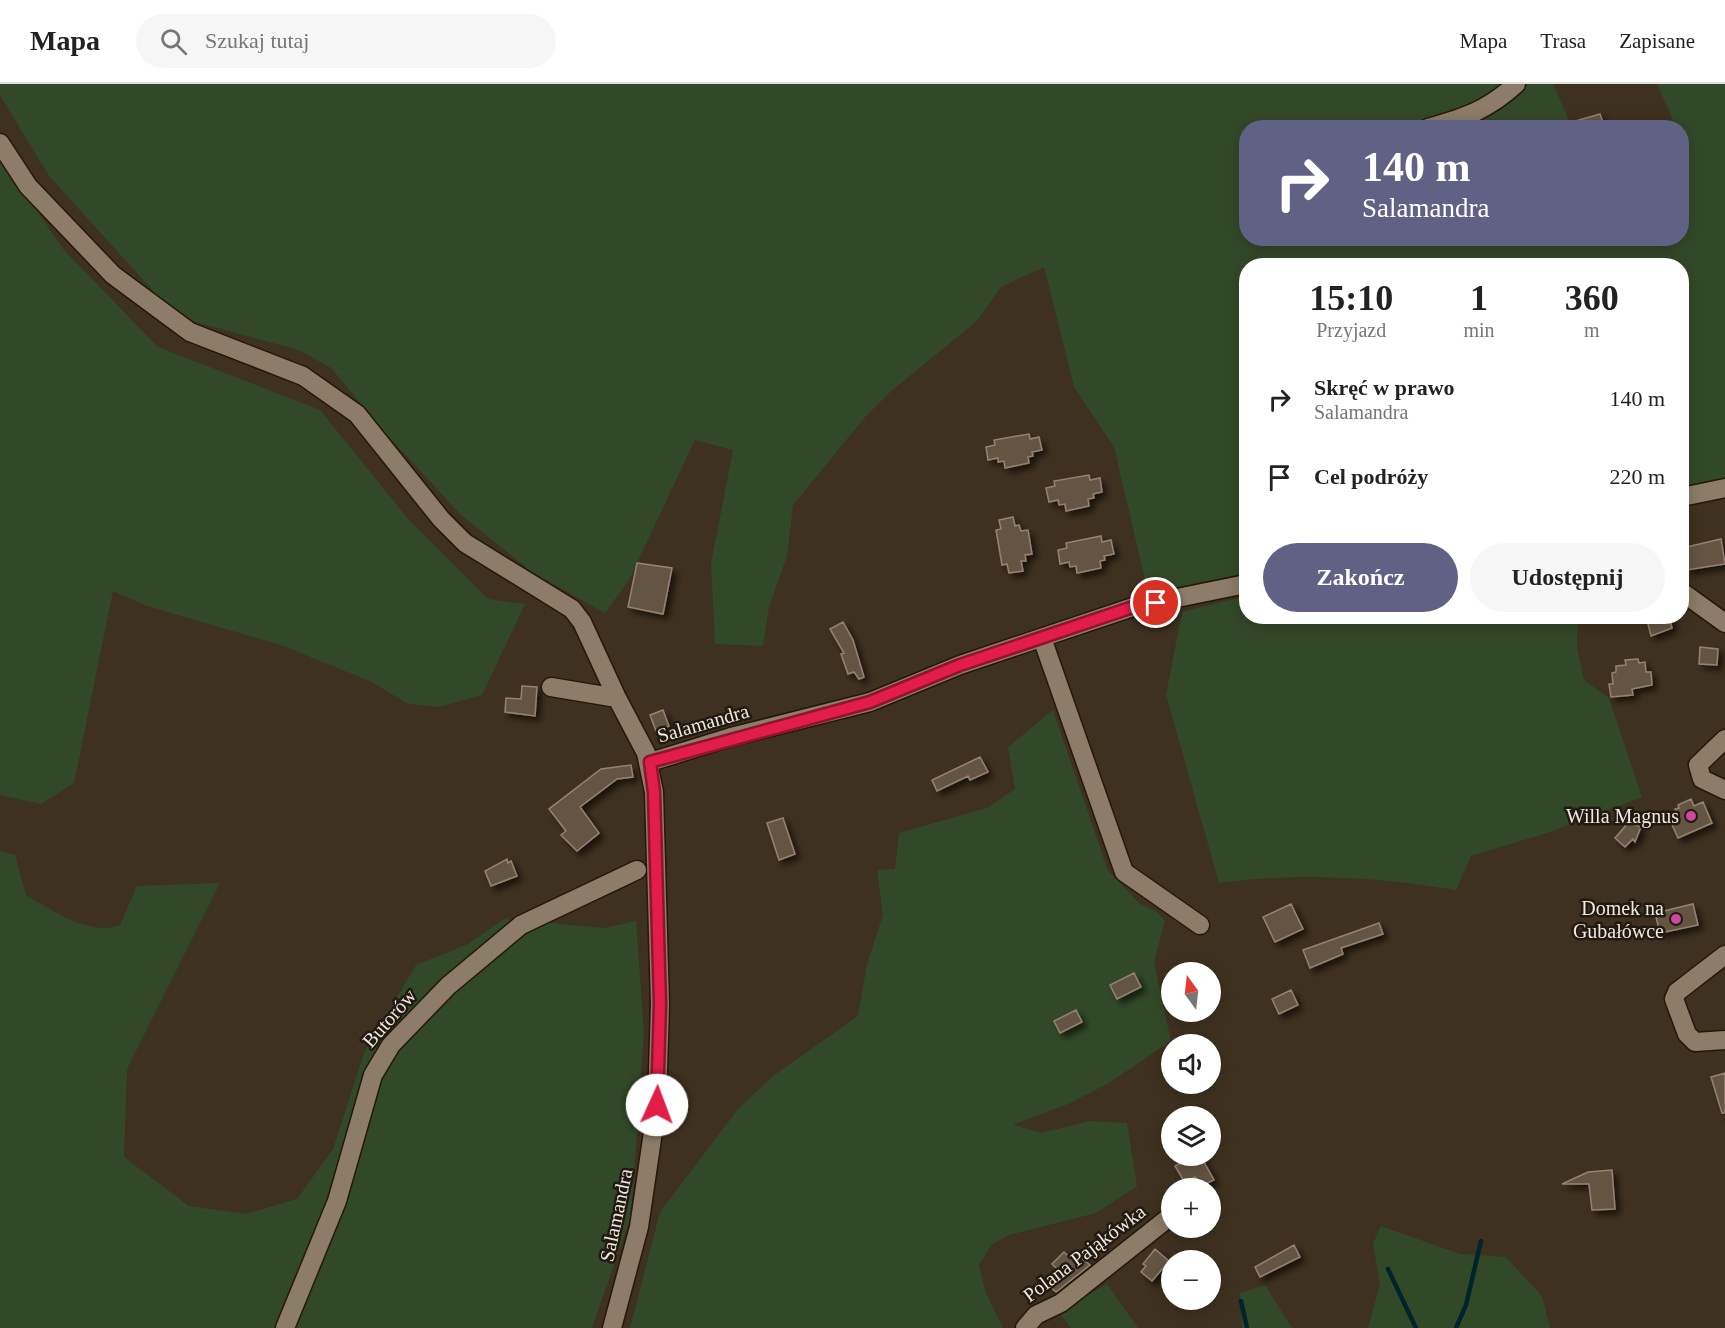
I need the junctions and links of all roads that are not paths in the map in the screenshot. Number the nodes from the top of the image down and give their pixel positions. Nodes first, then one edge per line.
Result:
1 (1516, 84) edge
2 (1456, 120) edge
3 (0, 144) edge
4 (1725, 488) edge
5 (1689, 496) edge
6 (1239, 585) edge
7 (1689, 597) edge
8 (1725, 623) edge
9 (1042, 638) junction
10 (551, 687) dead end
11 (617, 698) junction
12 (1725, 739) edge
13 (650, 762) junction
14 (1725, 790) edge
15 (644, 869) junction
16 (1200, 925) dead end
17 (1725, 956) edge
18 (1725, 1040) edge
19 (1161, 1224) edge
20 (285, 1328) edge
21 (612, 1328) edge
22 (1025, 1328) edge

1 - 2 street
3 - 11 street
4 - 5 street
6 - 9 street, Salamandra
7 - 8 street
9 - 13 street, Salamandra
9 - 16 street
10 - 11 street
11 - 13 street
12 - 14 street
13 - 15 street, Salamandra
15 - 20 street, Butorów
15 - 21 street, Salamandra
17 - 18 street
19 - 22 street, Polana Pająkówka

